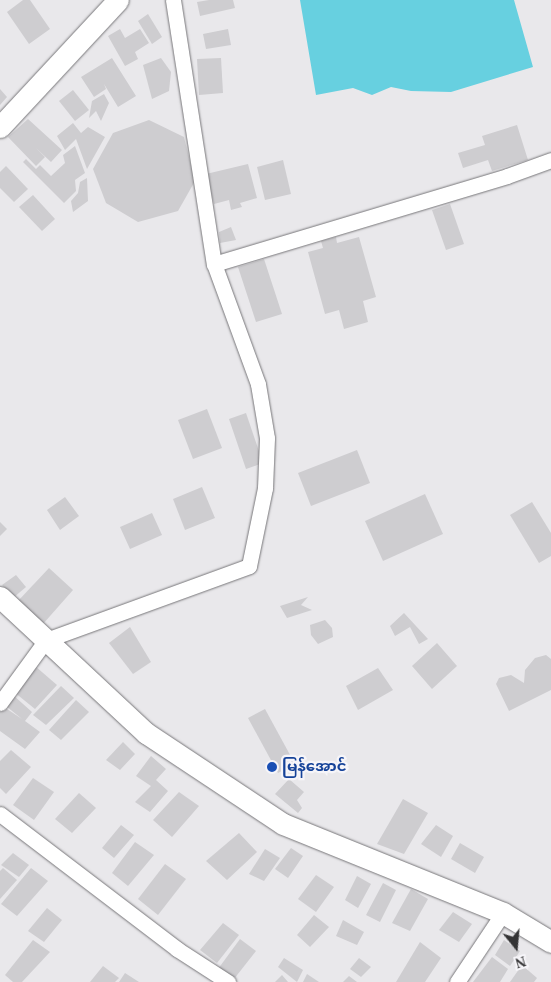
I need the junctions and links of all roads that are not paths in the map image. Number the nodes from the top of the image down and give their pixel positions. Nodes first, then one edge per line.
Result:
1 (118, 0) edge
2 (172, 0) edge
3 (0, 127) edge
4 (551, 160) edge
5 (214, 264) junction
6 (0, 597) edge
7 (46, 640) junction
8 (0, 703) edge
9 (0, 814) edge
10 (503, 913) junction
11 (551, 942) edge
12 (228, 982) edge
13 (457, 982) edge

1 - 3 main road
2 - 5 street
4 - 5 street
5 - 7 street
6 - 7 main road
7 - 8 street
7 - 10 main road
9 - 12 street
10 - 11 main road
10 - 13 street

